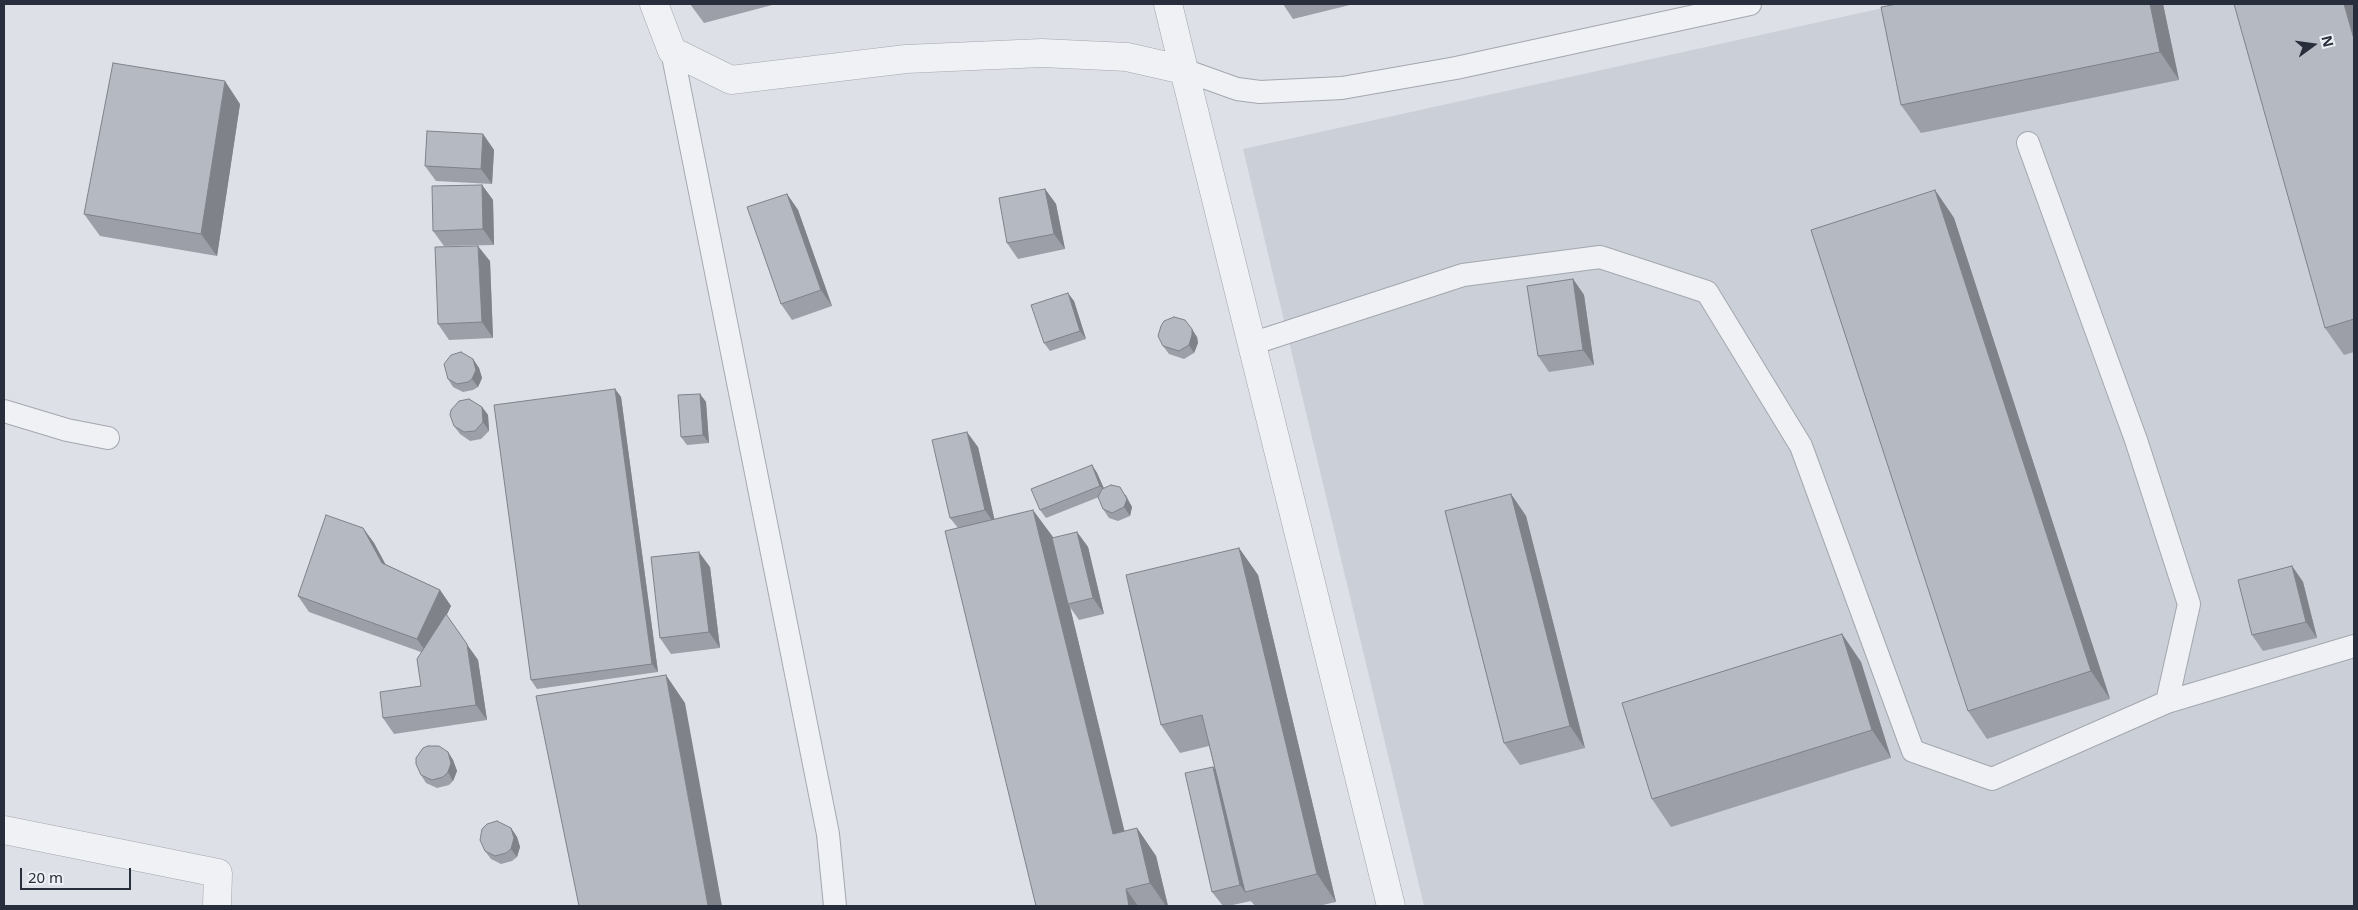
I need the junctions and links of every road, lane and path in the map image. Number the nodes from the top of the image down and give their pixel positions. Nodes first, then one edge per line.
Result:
1 (654, 4) edge
2 (1168, 4) edge
3 (1750, 4) edge
4 (672, 51) junction
5 (1184, 70) junction
6 (2028, 143) dead end
7 (1251, 344) junction
8 (4, 411) edge
9 (108, 438) dead end
10 (2354, 646) edge
11 (2167, 702) junction
12 (4, 830) edge
13 (217, 906) edge
14 (835, 906) edge
15 (1391, 906) edge

1 - 4 street
2 - 5 street
3 - 5 lane
4 - 5 street
4 - 14 lane
5 - 7 street
6 - 11 lane
7 - 11 lane
7 - 15 street
8 - 9 lane
10 - 11 lane
12 - 13 street

